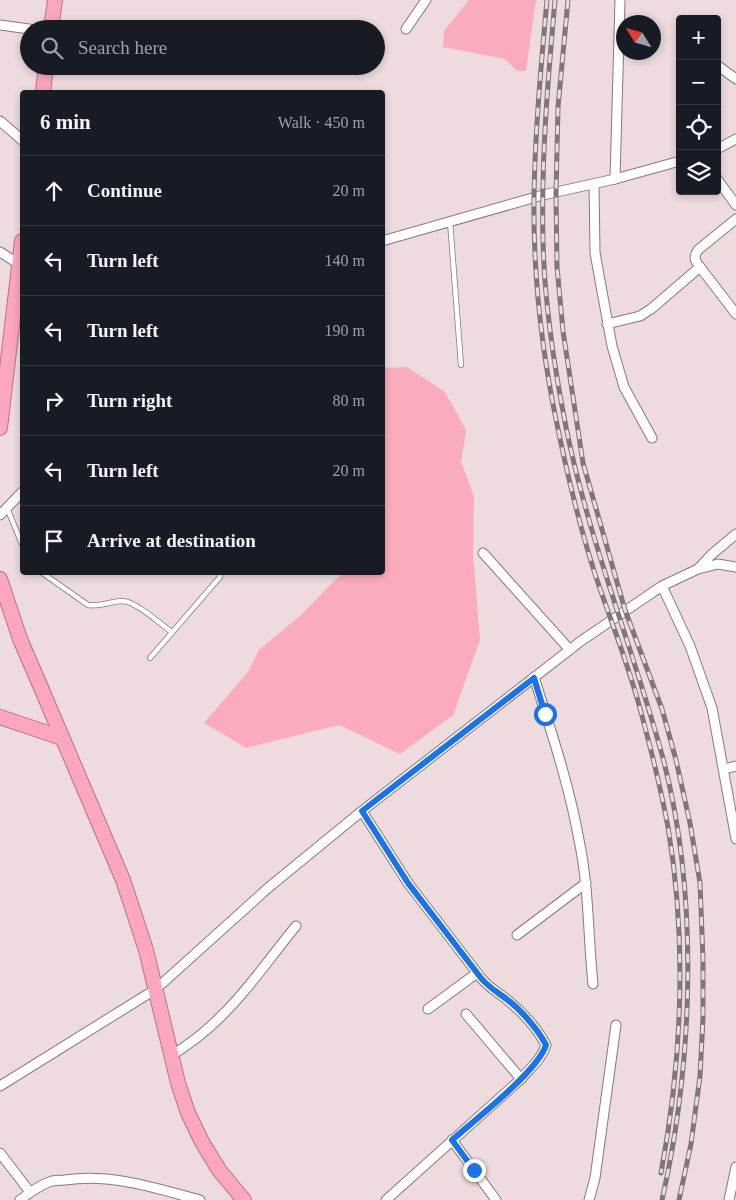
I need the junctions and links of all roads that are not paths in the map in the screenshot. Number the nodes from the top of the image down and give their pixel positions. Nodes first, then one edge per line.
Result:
1 (55, 0) edge
2 (426, 0) edge
3 (620, 0) edge
4 (52, 20) edge
5 (0, 25) edge
6 (20, 28) edge
7 (406, 29) dead end
8 (721, 67) edge
9 (45, 75) edge
10 (736, 79) edge
11 (43, 90) edge
12 (0, 121) edge
13 (20, 138) edge
14 (736, 139) edge
15 (721, 146) edge
16 (676, 162) edge
17 (616, 179) junction
18 (594, 184) junction
19 (721, 184) edge
20 (736, 205) edge
21 (736, 219) edge
22 (450, 221) junction
23 (385, 240) edge
24 (0, 252) edge
25 (20, 256) edge
26 (19, 264) junction
27 (700, 267) junction
28 (736, 314) edge
29 (608, 324) junction
30 (4, 359) edge
31 (462, 365) dead end
32 (0, 428) edge
33 (652, 438) dead end
34 (20, 494) edge
35 (7, 508) junction
36 (0, 515) edge
37 (736, 534) edge
38 (20, 539) edge
39 (482, 553) dead end
40 (736, 566) edge
41 (698, 569) junction
42 (45, 575) edge
43 (220, 575) edge
44 (0, 579) edge
45 (662, 586) junction
46 (172, 632) junction
47 (570, 650) junction
48 (150, 658) dead end
49 (534, 678) junction
50 (0, 717) edge
51 (62, 738) junction
52 (736, 766) edge
53 (724, 770) junction
54 (362, 811) junction
55 (736, 839) edge
56 (586, 883) junction
57 (296, 926) dead end
58 (517, 934) dead end
59 (476, 972) junction
60 (593, 984) dead end
61 (156, 989) junction
62 (428, 1008) dead end
63 (466, 1014) dead end
64 (616, 1025) dead end
65 (171, 1056) junction
66 (521, 1079) junction
67 (0, 1086) edge
68 (452, 1140) junction
69 (0, 1153) edge
70 (4, 1165) edge
71 (736, 1167) edge
72 (30, 1192) junction
73 (732, 1197) edge
74 (20, 1200) edge
75 (200, 1200) edge
76 (244, 1200) edge
77 (386, 1200) edge
78 (496, 1200) edge
79 (589, 1200) edge

1 - 4 highway
2 - 7 street
3 - 17 street
5 - 6 street
8 - 10 street
9 - 11 highway
12 - 13 street
14 - 15 street
16 - 17 street
17 - 18 street
18 - 22 street
18 - 29 street
19 - 20 street
21 - 27 street
22 - 23 street
22 - 31 lane
24 - 26 street
25 - 26 highway
26 - 30 highway
27 - 28 street
27 - 29 street
29 - 33 street
30 - 32 highway
34 - 35 street
35 - 36 street
35 - 38 lane
37 - 41 street
39 - 47 street
40 - 41 street
41 - 45 street
42 - 46 lane
43 - 46 lane
44 - 51 highway
45 - 47 street
45 - 53 street
46 - 48 lane
47 - 49 street
49 - 54 street
49 - 56 street
50 - 51 highway
51 - 61 highway
52 - 53 street
53 - 55 street
54 - 59 street
54 - 61 street
56 - 58 street
56 - 60 street
57 - 65 street
59 - 62 street
59 - 66 street
61 - 65 highway
61 - 67 street
63 - 66 street
64 - 79 street
65 - 76 highway
66 - 68 street
68 - 77 street
68 - 78 street
69 - 70 street
70 - 72 street
71 - 73 street
72 - 74 street
72 - 75 street

